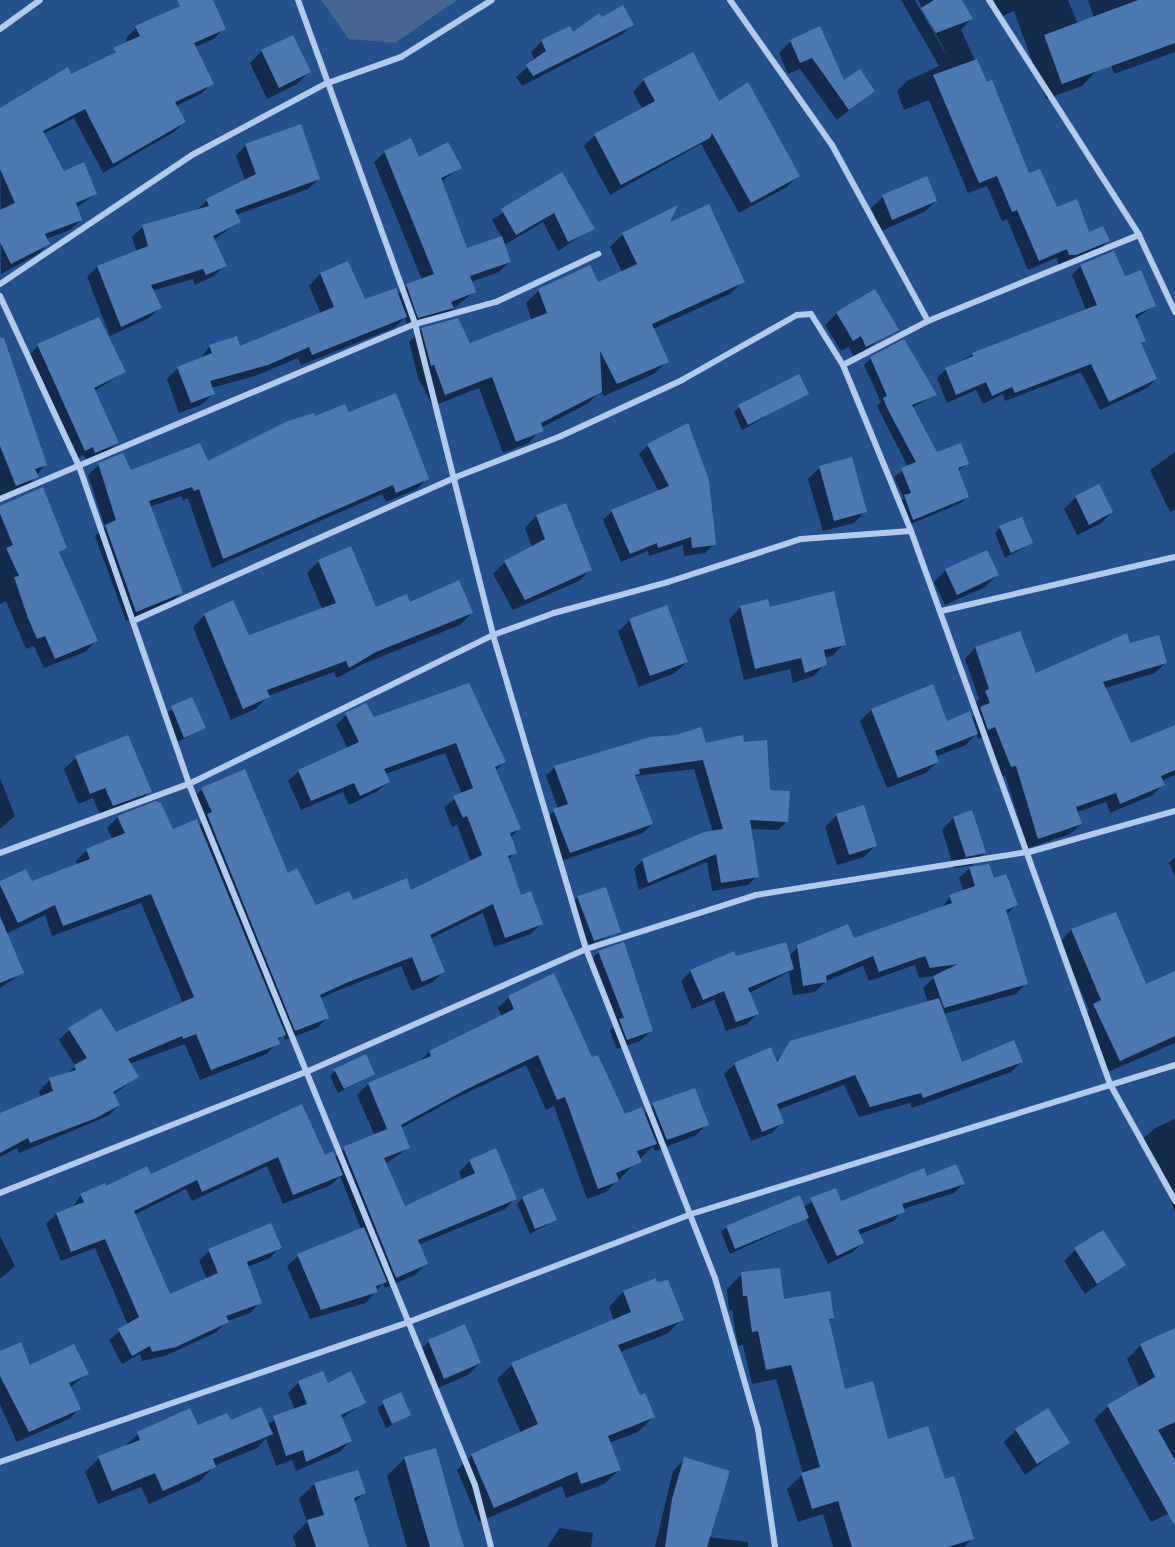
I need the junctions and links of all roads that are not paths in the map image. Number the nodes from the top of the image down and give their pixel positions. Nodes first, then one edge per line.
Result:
1 (40, 0) edge
2 (298, 0) edge
3 (492, 0) edge
4 (989, 0) edge
5 (732, 1) edge
6 (0, 29) edge
7 (325, 84) junction
8 (1139, 235) junction
9 (598, 254) dead end
10 (0, 284) edge
11 (0, 296) edge
12 (1175, 312) edge
13 (928, 321) junction
14 (415, 324) junction
15 (843, 365) junction
16 (79, 466) junction
17 (456, 477) junction
18 (0, 499) edge
19 (911, 531) junction
20 (1175, 557) edge
21 (941, 611) junction
22 (133, 621) junction
23 (493, 635) junction
24 (189, 784) junction
25 (1175, 811) edge
26 (1029, 852) junction
27 (0, 853) edge
28 (586, 949) junction
29 (1175, 1065) edge
30 (306, 1072) junction
31 (1110, 1084) junction
32 (0, 1193) edge
33 (1175, 1201) edge
34 (691, 1214) junction
35 (406, 1323) junction
36 (0, 1462) edge
37 (491, 1547) edge
38 (775, 1547) edge

1 - 6 street
2 - 7 street
3 - 7 street
4 - 8 street
5 - 13 street
7 - 10 street
7 - 14 street
8 - 12 street
8 - 13 street
9 - 14 street
11 - 16 street
13 - 15 street
14 - 16 street
14 - 17 street
15 - 17 street
15 - 19 street
16 - 18 street
16 - 22 street
17 - 22 street
17 - 23 street
19 - 21 street
19 - 23 street
20 - 21 street
21 - 26 street
22 - 24 street
23 - 24 street
23 - 28 street
24 - 27 street
24 - 30 street
25 - 26 street
26 - 28 street
26 - 31 street
28 - 30 street
28 - 34 street
29 - 31 street
30 - 32 street
30 - 35 street
31 - 33 street
31 - 34 street
34 - 35 street
34 - 38 street
35 - 36 street
35 - 37 street

